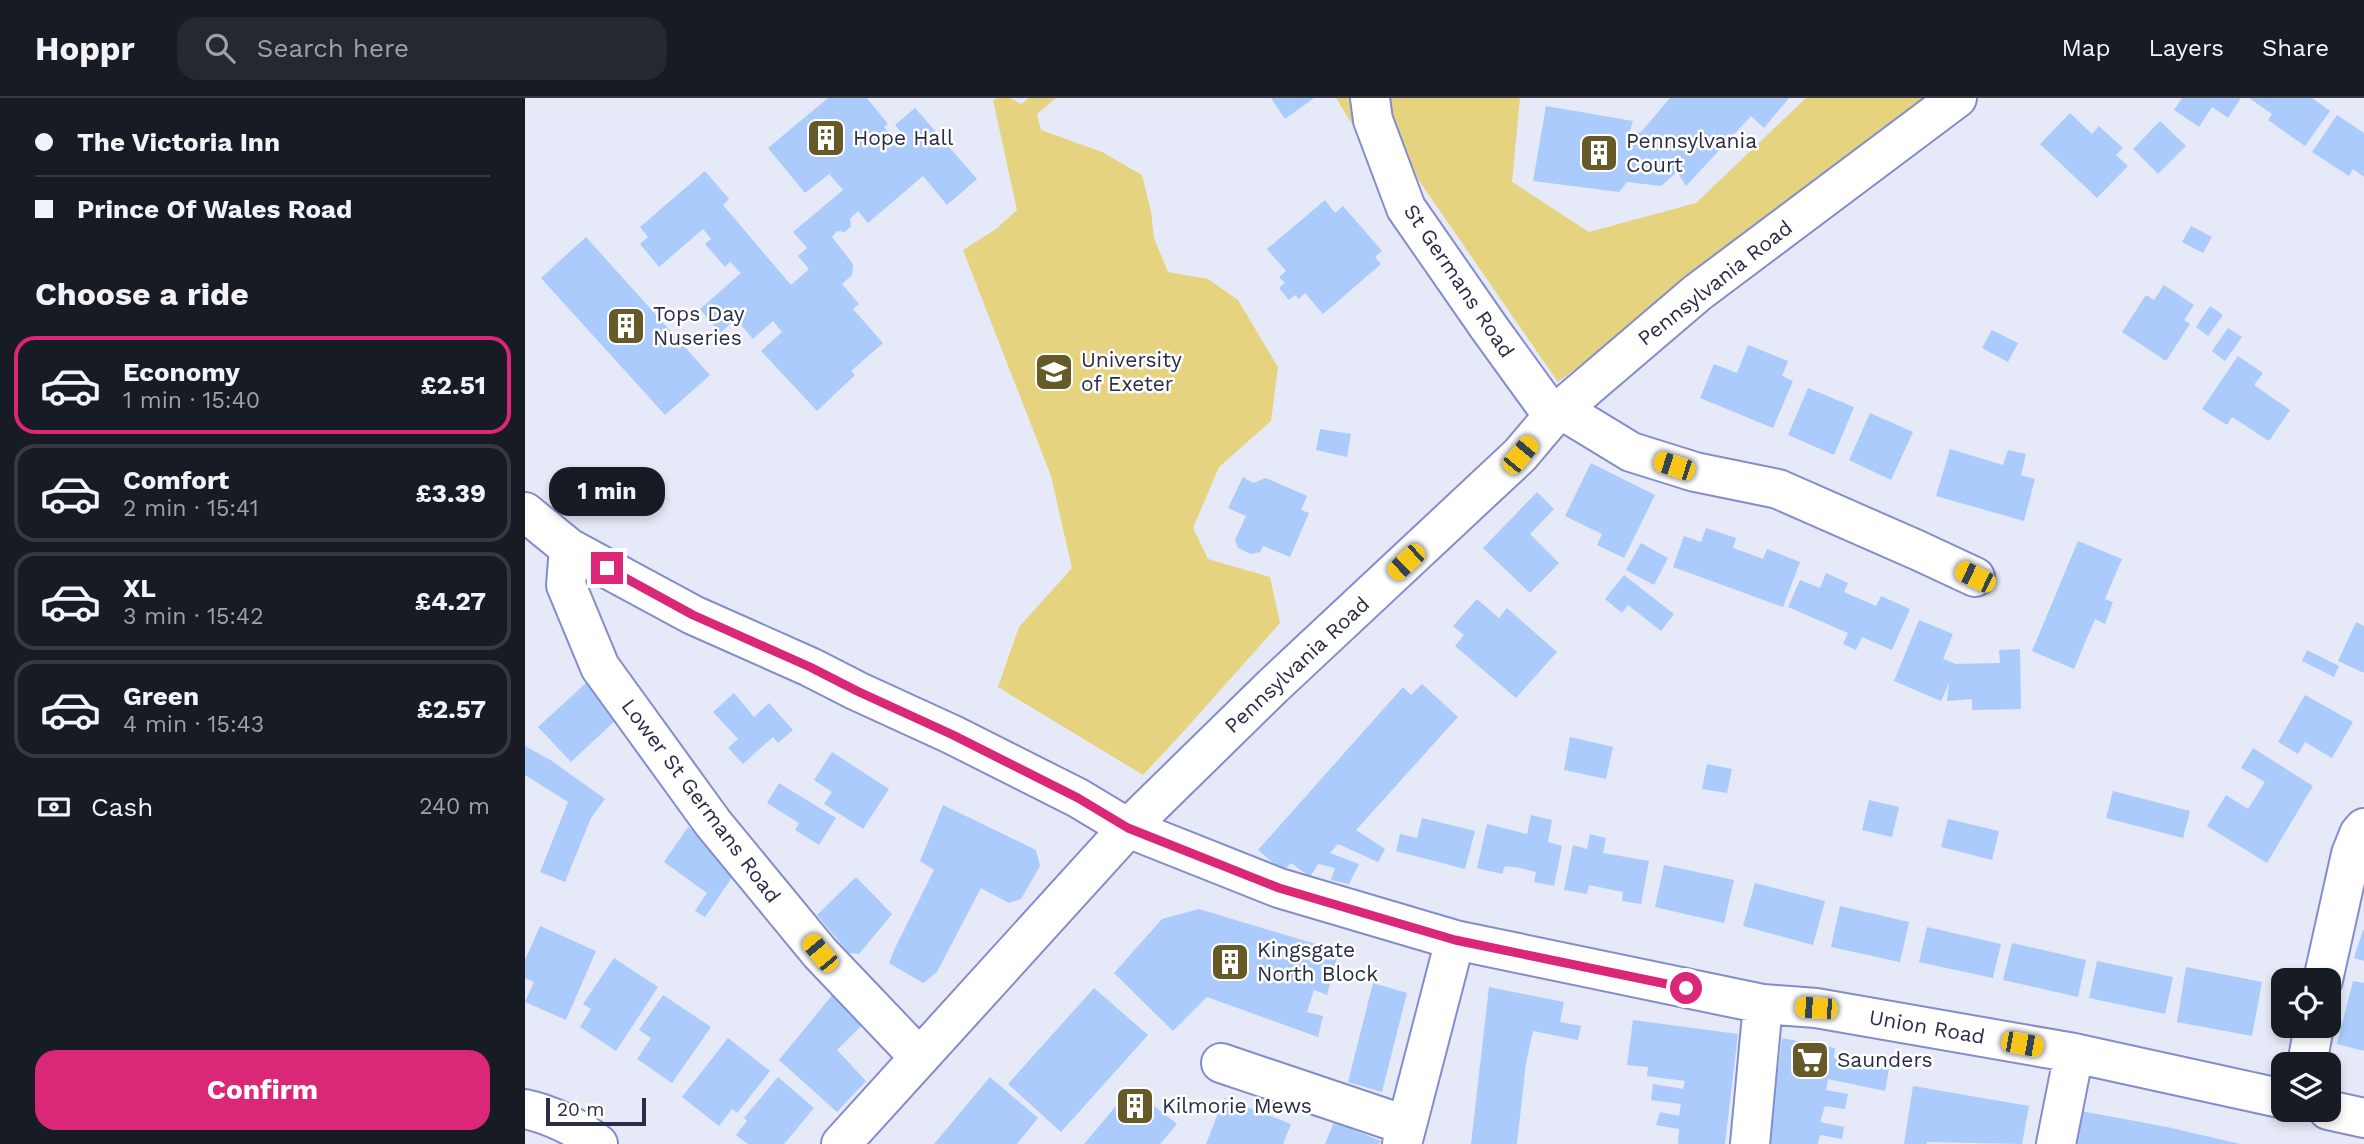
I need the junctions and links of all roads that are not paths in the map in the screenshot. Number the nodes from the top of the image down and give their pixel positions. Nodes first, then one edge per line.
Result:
1 (1370, 98) edge
2 (1957, 98) edge
3 (1558, 413) junction
4 (525, 512) edge
5 (569, 548) junction
6 (1975, 577) dead end
7 (1128, 828) junction
8 (2364, 828) edge
9 (1455, 940) junction
10 (2326, 968) edge
11 (1763, 1004) junction
12 (2074, 1053) junction
13 (919, 1057) junction
14 (1221, 1063) dead end
15 (2271, 1096) edge
16 (525, 1109) edge
17 (2341, 1113) edge
18 (2364, 1118) edge
19 (1403, 1135) edge
20 (598, 1144) edge
21 (841, 1144) edge
22 (1750, 1144) edge
23 (2056, 1144) edge

1 - 3 street, St Germans Road
2 - 3 street, Pennsylvania Road
3 - 6 street
3 - 7 street, Pennsylvania Road
4 - 5 street, Union Road
5 - 7 street, Union Road
5 - 13 street, Lower St Germans Road
7 - 9 street, Union Road
7 - 13 street, Pennsylvania Road
8 - 10 street
9 - 11 street, Union Road
9 - 19 street
11 - 12 street, Union Road
11 - 22 street
12 - 15 street, Union Road
12 - 23 street
13 - 21 street, Pennsylvania Road
14 - 19 street
16 - 20 street
17 - 18 street

